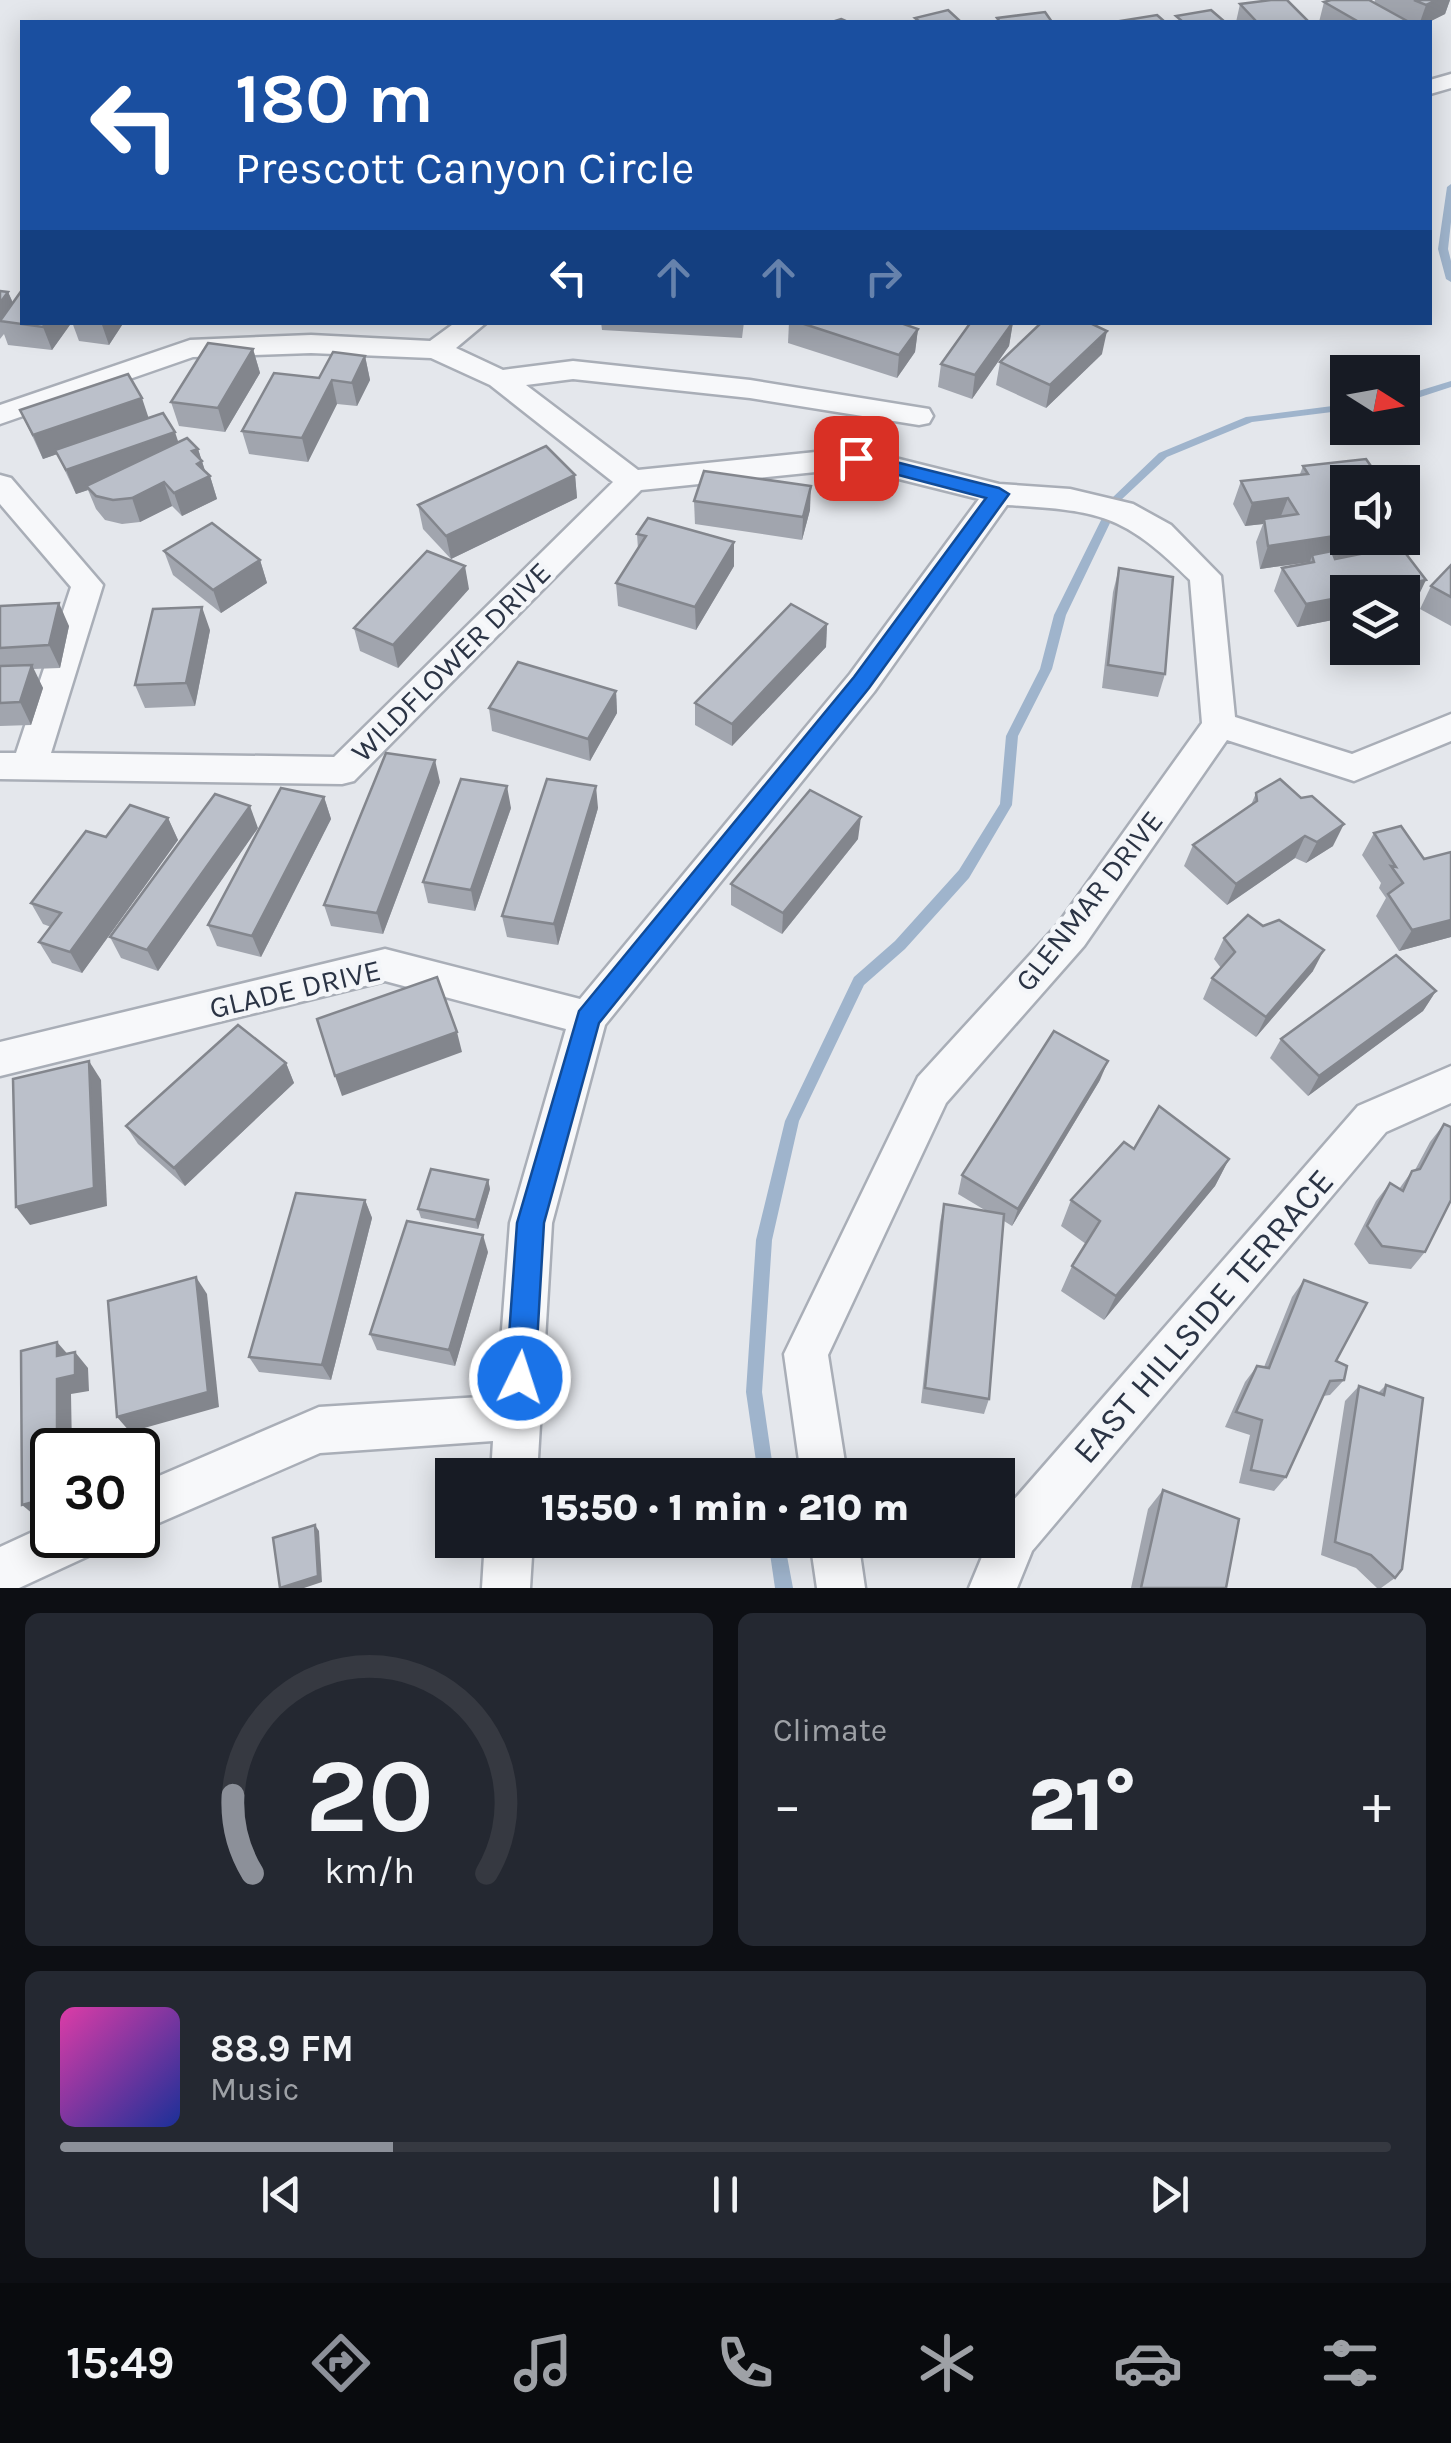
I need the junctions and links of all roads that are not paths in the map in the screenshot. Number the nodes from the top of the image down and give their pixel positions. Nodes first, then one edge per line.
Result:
1 (470, 325) edge
2 (436, 350) junction
3 (500, 379) junction
4 (0, 416) edge
5 (918, 416) dead end
6 (632, 481) junction
7 (0, 486) edge
8 (999, 494) junction
9 (1219, 724) junction
10 (1451, 727) edge
11 (15, 764) edge
12 (588, 1018) junction
13 (0, 1059) edge
14 (1451, 1084) edge
15 (518, 1417) junction
16 (515, 1458) edge
17 (821, 1458) edge
18 (160, 1499) edge
19 (30, 1558) edge
20 (508, 1558) edge
21 (837, 1558) edge
22 (0, 1572) edge
23 (506, 1588) edge
24 (841, 1588) edge
25 (993, 1588) edge

1 - 2 street
2 - 3 street
2 - 4 street
3 - 5 street
3 - 6 street
6 - 8 street
6 - 11 street, WILDFLOWER DRIVE
7 - 11 street
8 - 9 street
8 - 12 street
9 - 10 street
9 - 17 street, GLENMAR DRIVE
12 - 13 street, GLADE DRIVE
12 - 15 street
14 - 25 street, EAST HILLSIDE TERRACE
15 - 16 street
15 - 18 street
19 - 22 street
20 - 23 street
21 - 24 street

